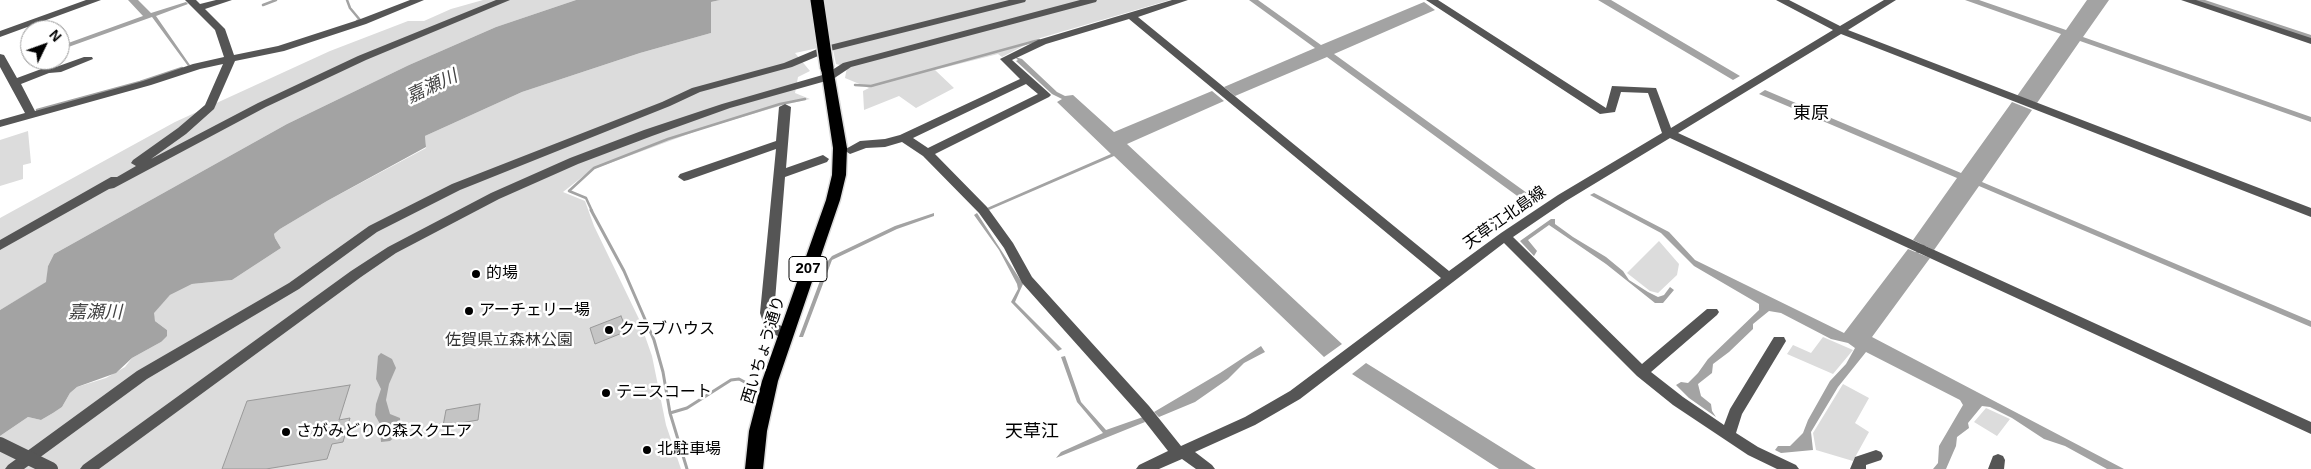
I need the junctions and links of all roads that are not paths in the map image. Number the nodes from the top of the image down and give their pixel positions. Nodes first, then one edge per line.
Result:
1 (96, 0) edge
2 (190, 0) edge
3 (227, 0) edge
4 (419, 0) edge
5 (505, 0) edge
6 (817, 0) edge
7 (1021, 0) edge
8 (1092, 0) edge
9 (1183, 0) edge
10 (1781, 0) edge
11 (1891, 0) edge
12 (2186, 0) edge
13 (1434, 2) edge
14 (198, 8) junction
15 (1131, 16) junction
16 (1840, 31) junction
17 (0, 34) edge
18 (2311, 41) edge
19 (0, 57) edge
20 (88, 60) dead end
21 (230, 60) junction
22 (828, 72) junction
23 (1028, 80) junction
24 (14, 83) junction
25 (784, 107) dead end
26 (32, 115) junction
27 (0, 124) edge
28 (1670, 133) junction
29 (904, 138) junction
30 (782, 144) junction
31 (850, 150) dead end
32 (927, 154) junction
33 (823, 160) dead end
34 (778, 175) junction
35 (684, 177) dead end
36 (110, 185) junction
37 (2311, 213) edge
38 (1505, 236) junction
39 (0, 246) edge
40 (1449, 278) junction
41 (1712, 312) dead end
42 (785, 334) junction
43 (1779, 341) dead end
44 (1642, 372) junction
45 (2311, 428) edge
46 (1728, 435) junction
47 (0, 444) edge
48 (1182, 453) junction
49 (1876, 456) dead end
50 (12, 469) edge
51 (51, 469) edge
52 (88, 469) edge
53 (754, 469) edge
54 (1144, 469) edge
55 (1208, 469) edge
56 (1791, 469) edge
57 (1858, 469) edge

1 - 17 street
2 - 14 street
3 - 14 street
4 - 21 street
5 - 36 street
6 - 22 highway, 207, bridge
7 - 50 street
8 - 22 street
9 - 15 street
10 - 16 street
11 - 16 street, 天草江北島線
12 - 18 street
13 - 28 street
14 - 21 street
15 - 23 street
15 - 40 street
16 - 28 street, 天草江北島線
16 - 37 street
19 - 24 street
20 - 24 street
21 - 26 street
21 - 36 street
22 - 42 highway, 西いちょう通り / 207
22 - 52 street
23 - 29 street
23 - 32 street
24 - 26 street
25 - 30 street
26 - 27 street
28 - 38 street, 天草江北島線
28 - 45 street
29 - 31 street
29 - 32 street
30 - 34 street
30 - 35 street
32 - 48 street
33 - 34 street
34 - 42 street
36 - 39 street
38 - 40 street, 天草江北島線
38 - 44 street
40 - 48 street, 天草江北島線
41 - 44 street
42 - 53 highway, 西いちょう通り / 207
43 - 46 street
44 - 46 street
46 - 56 street
47 - 51 street, bridge
48 - 54 street, 天草江北島線
48 - 55 street
49 - 57 street

